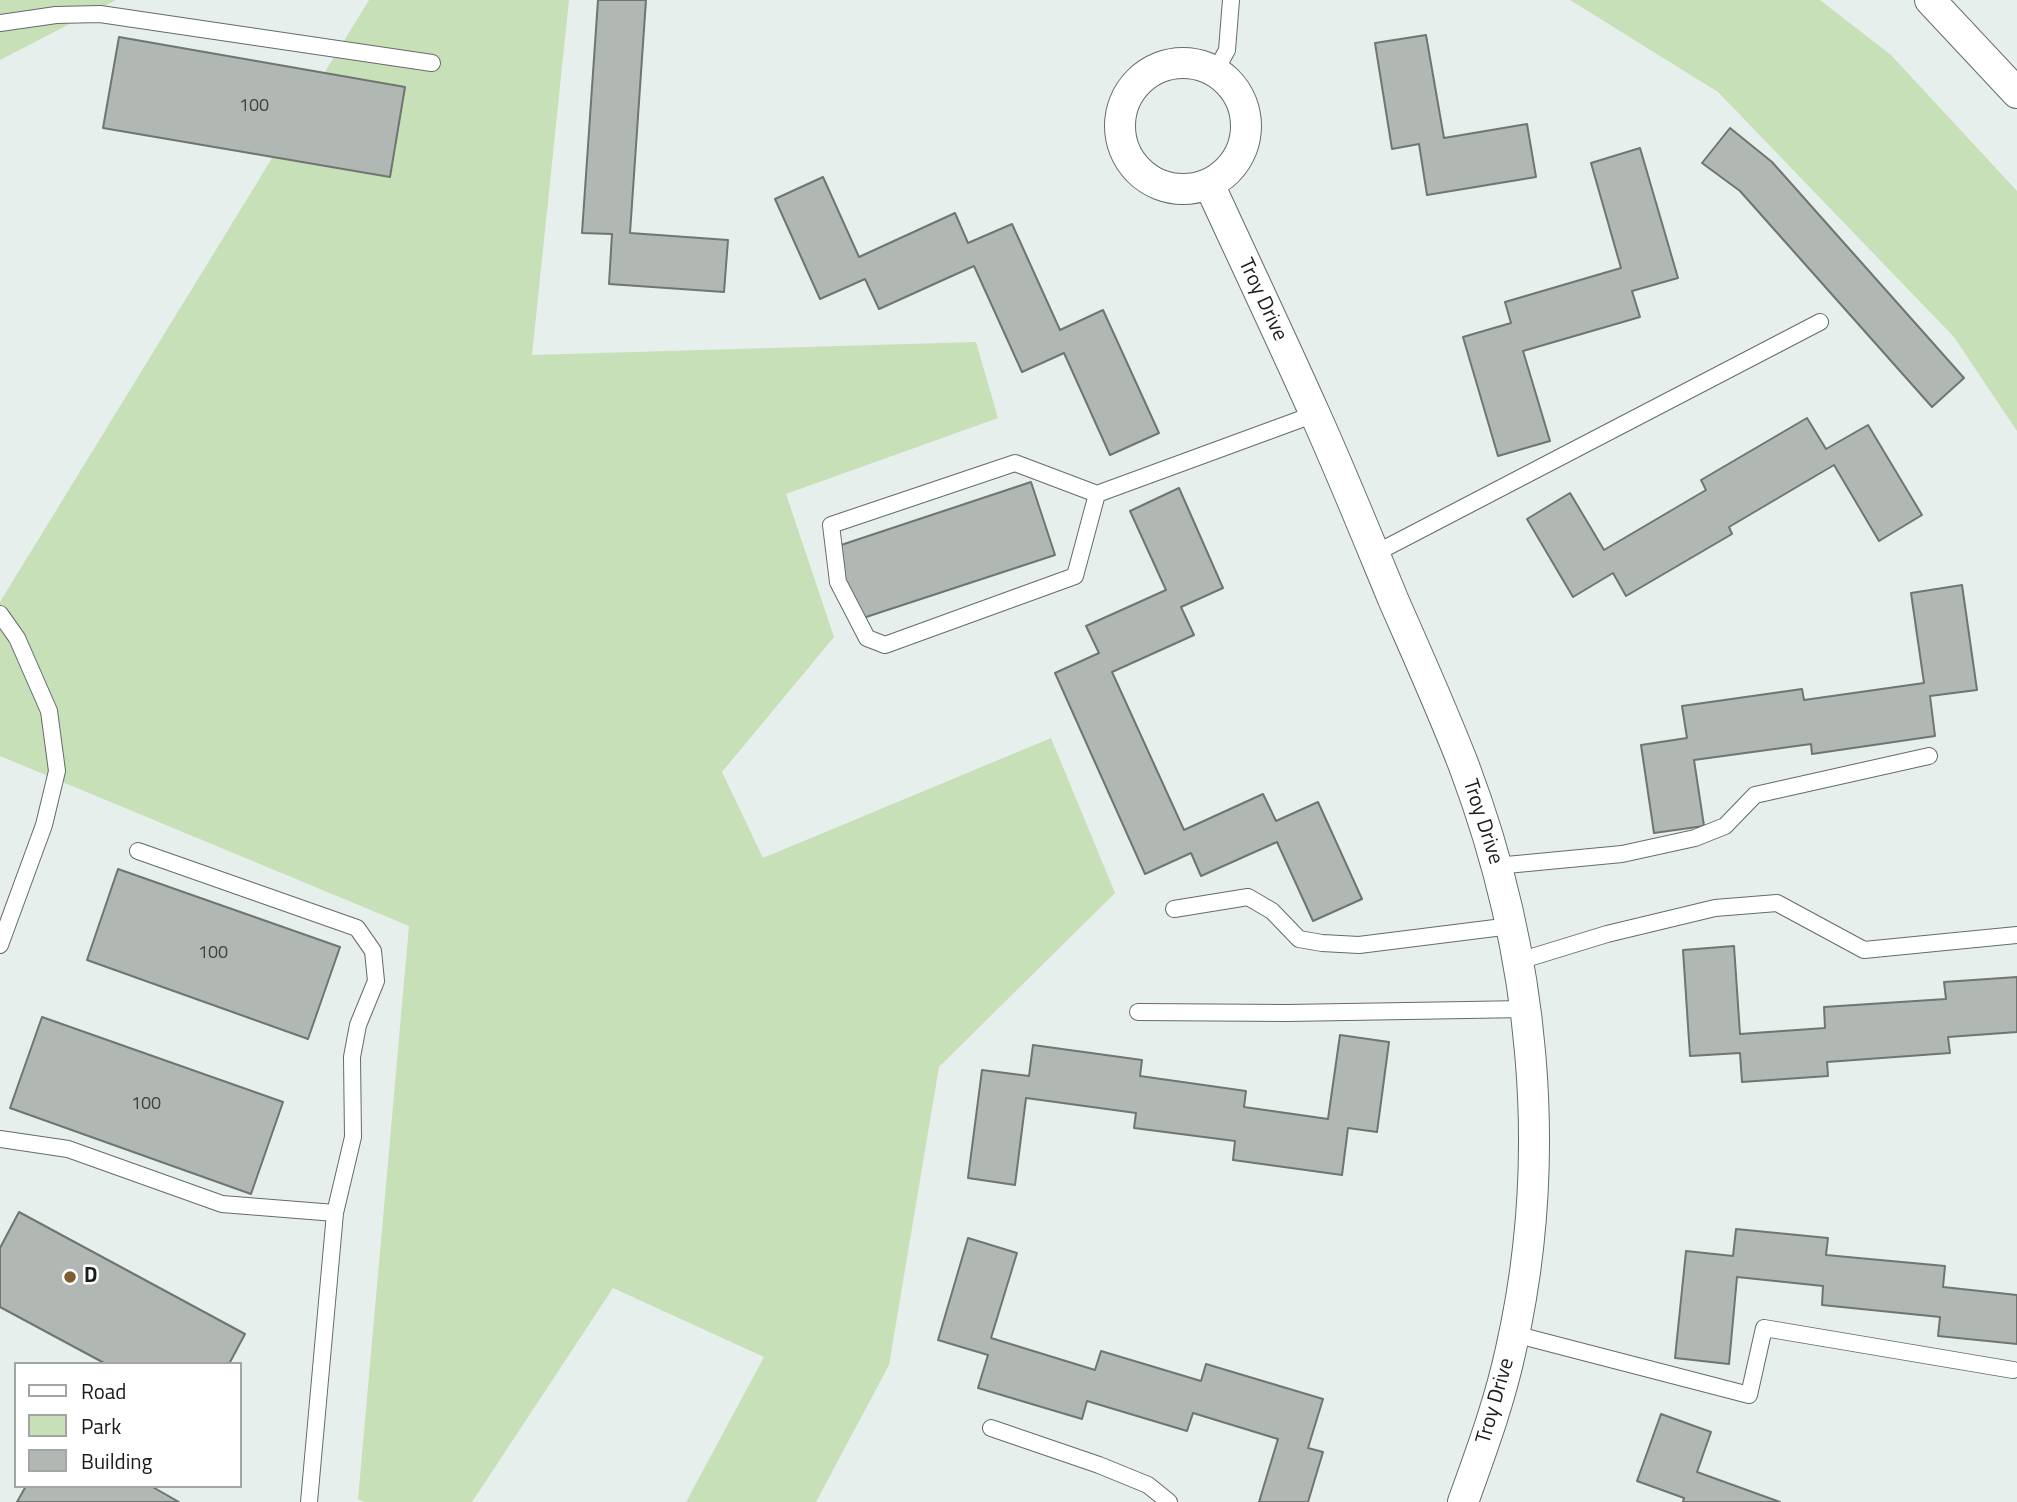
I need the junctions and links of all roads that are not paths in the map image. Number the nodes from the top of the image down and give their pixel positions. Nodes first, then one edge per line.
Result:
1 (1231, 0) edge
2 (1930, 0) edge
3 (0, 23) edge
4 (432, 63) dead end
5 (1215, 72) junction
6 (2017, 93) edge
7 (1209, 184) junction
8 (1820, 322) dead end
9 (1315, 414) junction
10 (1097, 494) junction
11 (1374, 554) junction
12 (0, 614) edge
13 (1929, 756) dead end
14 (138, 851) dead end
15 (1496, 866) junction
16 (1174, 909) dead end
17 (1511, 926) junction
18 (1, 934) edge
19 (2017, 935) edge
20 (1519, 961) junction
21 (1526, 1009) junction
22 (1138, 1012) dead end
23 (0, 1139) edge
24 (335, 1213) junction
25 (1514, 1334) junction
26 (2013, 1370) dead end
27 (991, 1428) dead end
28 (309, 1502) edge
29 (1169, 1502) edge
30 (1463, 1502) edge

1 - 5 lane
2 - 6 street
3 - 4 lane
5 - 7 street
5 - 7 street
7 - 9 street, Troy Drive
8 - 11 lane
9 - 10 lane
9 - 11 street, Troy Drive
10 - 10 lane
11 - 15 street, Troy Drive
12 - 18 lane
13 - 15 lane
14 - 24 lane
15 - 17 street, Troy Drive
16 - 17 lane
17 - 20 street, Troy Drive
19 - 20 lane
20 - 21 street, Troy Drive
21 - 22 lane
21 - 25 street, Troy Drive
23 - 24 lane
24 - 28 lane
25 - 26 lane
25 - 30 street, Troy Drive
27 - 29 lane

